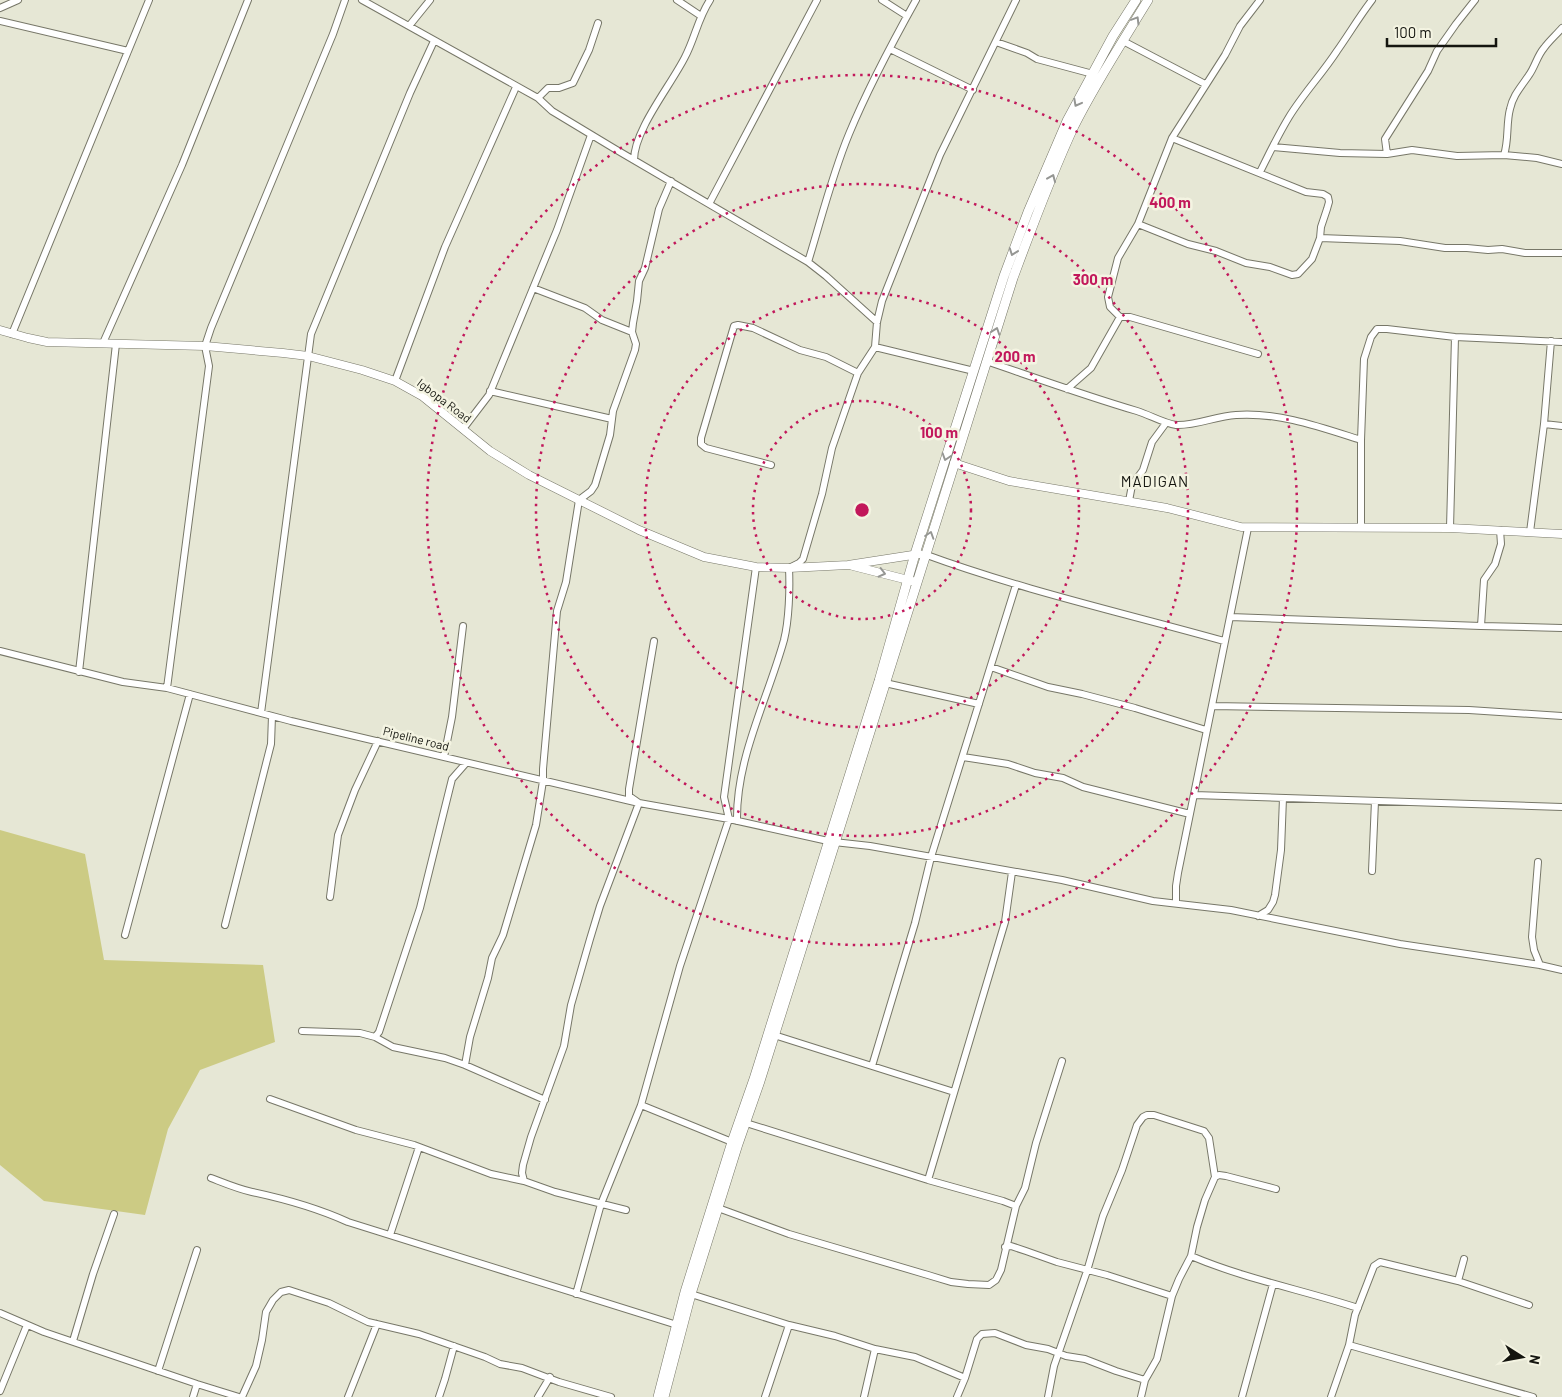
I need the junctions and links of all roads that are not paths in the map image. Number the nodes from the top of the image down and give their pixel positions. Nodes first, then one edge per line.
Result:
1 (18, 0) edge
2 (149, 0) edge
3 (248, 0) edge
4 (345, 0) edge
5 (362, 0) edge
6 (430, 0) edge
7 (677, 0) edge
8 (710, 0) edge
9 (817, 0) edge
10 (882, 0) edge
11 (916, 0) edge
12 (1016, 0) edge
13 (1136, 0) edge
14 (1148, 0) edge
15 (1260, 0) edge
16 (1372, 0) edge
17 (1475, 0) edge
18 (0, 8) edge
19 (701, 16) junction
20 (907, 16) junction
21 (0, 21) edge
22 (598, 23) dead end
23 (409, 26) junction
24 (1562, 28) edge
25 (434, 40) junction
26 (996, 42) junction
27 (1123, 42) junction
28 (890, 49) junction
29 (128, 51) junction
30 (1093, 74) junction
31 (1205, 84) junction
32 (516, 87) junction
33 (973, 90) junction
34 (538, 98) junction
35 (591, 135) junction
36 (1172, 138) junction
37 (1273, 147) junction
38 (1387, 154) junction
39 (1504, 155) junction
40 (634, 160) junction
41 (1562, 164) edge
42 (1260, 172) junction
43 (671, 181) junction
44 (709, 204) junction
45 (1138, 224) junction
46 (1320, 238) junction
47 (1562, 253) edge
48 (808, 262) junction
49 (533, 288) junction
50 (1120, 317) junction
51 (877, 322) junction
52 (0, 330) edge
53 (632, 332) junction
54 (12, 334) junction
55 (1455, 337) junction
56 (1551, 342) junction
57 (1562, 342) edge
58 (103, 343) junction
59 (116, 344) junction
60 (205, 346) junction
61 (875, 347) junction
62 (1258, 354) dead end
63 (308, 356) junction
64 (986, 361) junction
65 (974, 371) junction
66 (858, 373) junction
67 (395, 381) junction
68 (1067, 389) junction
69 (490, 391) junction
70 (612, 419) junction
71 (1166, 423) junction
72 (1544, 424) junction
73 (1562, 426) edge
74 (463, 429) junction
75 (1361, 440) junction
76 (954, 463) junction
77 (770, 465) dead end
78 (579, 500) junction
79 (1128, 501) junction
80 (1361, 527) junction
81 (1248, 528) junction
82 (1450, 528) junction
83 (1500, 530) junction
84 (1530, 532) junction
85 (1562, 534) edge
86 (920, 554) junction
87 (848, 565) junction
88 (756, 567) junction
89 (789, 568) junction
90 (912, 581) junction
91 (1016, 585) junction
92 (1230, 617) junction
93 (463, 626) dead end
94 (1481, 626) junction
95 (1562, 628) edge
96 (654, 641) dead end
97 (1224, 641) junction
98 (0, 651) edge
99 (991, 667) junction
100 (79, 672) junction
101 (885, 683) junction
102 (167, 688) junction
103 (190, 694) junction
104 (980, 704) junction
105 (1212, 706) junction
106 (261, 713) junction
107 (272, 716) junction
108 (1562, 716) edge
109 (1206, 730) junction
110 (378, 741) junction
111 (444, 757) junction
112 (963, 757) junction
113 (466, 763) junction
114 (543, 781) junction
115 (1194, 795) junction
116 (1283, 798) junction
117 (1375, 801) junction
118 (639, 803) junction
119 (1562, 807) edge
120 (1190, 814) junction
121 (729, 819) junction
122 (737, 822) junction
123 (831, 842) junction
124 (931, 857) junction
125 (1538, 862) dead end
126 (1372, 871) dead end
127 (1012, 872) junction
128 (330, 897) dead end
129 (1176, 903) junction
130 (1258, 916) junction
131 (225, 925) dead end
132 (125, 935) dead end
133 (1540, 965) junction
134 (1562, 970) edge
135 (302, 1030) dead end
136 (774, 1035) junction
137 (375, 1036) junction
138 (1062, 1061) dead end
139 (465, 1064) junction
140 (872, 1066) junction
141 (954, 1092) junction
142 (270, 1099) dead end
143 (546, 1100) junction
144 (642, 1105) junction
145 (746, 1123) junction
146 (732, 1142) junction
147 (419, 1147) junction
148 (1215, 1177) junction
149 (211, 1178) dead end
150 (928, 1180) junction
151 (524, 1181) junction
152 (1276, 1189) dead end
153 (601, 1204) junction
154 (1016, 1206) junction
155 (718, 1208) junction
156 (626, 1210) dead end
157 (114, 1214) dead end
158 (390, 1235) junction
159 (1006, 1247) junction
160 (197, 1250) dead end
161 (1191, 1256) junction
162 (1464, 1259) dead end
163 (1087, 1271) junction
164 (1458, 1281) junction
165 (1274, 1284) junction
166 (576, 1294) junction
167 (691, 1294) junction
168 (1172, 1296) junction
169 (1528, 1305) dead end
170 (1358, 1308) junction
171 (0, 1313) edge
172 (377, 1324) junction
173 (27, 1325) junction
174 (677, 1325) junction
175 (790, 1325) junction
176 (73, 1341) junction
177 (1348, 1345) junction
178 (454, 1346) junction
179 (875, 1349) junction
180 (1059, 1354) junction
181 (158, 1371) junction
182 (550, 1377) junction
183 (966, 1378) junction
184 (1146, 1380) junction
185 (197, 1384) junction
186 (0, 1392) edge
187 (192, 1397) edge
188 (240, 1397) edge
189 (348, 1397) edge
190 (439, 1397) edge
191 (538, 1397) edge
192 (611, 1397) edge
193 (658, 1397) edge
194 (664, 1397) edge
195 (765, 1397) edge
196 (864, 1397) edge
197 (957, 1397) edge
198 (1048, 1397) edge
199 (1141, 1397) edge
200 (1242, 1397) edge
201 (1331, 1397) edge
202 (1533, 1397) edge

1 - 18 street
2 - 29 street
3 - 58 street
4 - 60 street
5 - 23 street
6 - 23 street
7 - 19 street
8 - 19 street
9 - 44 street
10 - 20 street
11 - 20 street
12 - 26 street
13 - 30 main road
27 -> 14 main road
15 - 31 street
16 - 37 street
17 - 38 street
19 - 40 street
20 - 28 street
21 - 29 street
22 - 34 street
23 - 25 street
24 - 39 street
25 - 32 street
25 - 63 street
26 - 30 street
26 - 33 street
27 - 31 street
64 -> 27 main road
28 - 33 street
28 - 48 street
29 - 54 street
30 -> 65 main road
31 - 36 street
32 - 34 street
32 - 67 street
33 - 51 street
34 - 35 street
35 - 40 street
35 - 49 street
36 - 42 street
36 - 45 street
37 - 38 street
37 - 42 street
38 - 39 street
39 - 41 street
40 - 43 street
42 - 46 street
43 - 44 street
43 - 53 street
44 - 48 street
45 - 46 street
45 - 50 street
46 - 47 street
48 - 51 street
49 - 53 street
49 - 69 street
50 - 62 street
50 - 68 street
51 - 61 street
52 - 54 street, Igbopa Road
53 - 70 street
54 - 58 street, Igbopa Road
55 - 56 street
55 - 75 street
55 - 82 street
56 - 57 street
56 - 72 street
58 - 59 street, Igbopa Road
59 - 60 street, Igbopa Road
59 - 100 street
60 - 63 street, Igbopa Road
60 - 102 street
61 - 65 street
61 - 66 street
63 - 67 street, Igbopa Road
63 - 106 street
64 - 68 street
64 - 76 main road
65 -> 86 main road
66 - 77 street
66 - 89 street
67 - 74 street, Igbopa Road
68 - 71 street
69 - 70 street
69 - 74 street
70 - 78 street
71 - 75 street
71 - 79 street
72 - 73 street
72 - 84 street
74 - 78 street, Igbopa Road
75 - 80 street
76 - 79 street
86 -> 76 main road
78 - 88 street, Igbopa Road
78 - 114 street
79 - 81 street
80 - 81 street
80 - 82 street
81 - 92 street
82 - 83 street
83 - 84 street
83 - 94 street
84 - 85 street
86 - 87 street
86 - 90 main road
86 - 91 street
87 - 89 street, Igbopa Road
87 -> 90 street
88 - 89 street, Igbopa Road
88 - 121 street
89 - 122 street
90 - 101 main road
90 - 123 main road
91 - 97 street
91 - 99 street
92 - 94 street
92 - 97 street
93 - 111 street
94 - 95 street
96 - 118 street
97 - 105 street
98 - 100 street, Pipeline road
99 - 104 street
99 - 109 street
100 - 102 street, Pipeline road
101 - 104 street
101 - 123 main road
102 - 103 street, Pipeline road
103 - 106 street, Pipeline road
103 - 132 street
104 - 112 street
105 - 108 street
105 - 109 street
106 - 107 street, Pipeline road
107 - 110 street, Pipeline road
107 - 131 street
109 - 115 street
110 - 111 street, Pipeline road
110 - 128 street
111 - 113 street, Pipeline road
112 - 120 street
112 - 124 street
113 - 114 street, Pipeline road
113 - 137 street
114 - 118 street, Pipeline road
114 - 139 street
115 - 116 street
115 - 120 street
116 - 117 street
116 - 130 street
117 - 119 street
117 - 126 street
118 - 121 street, Pipeline road
118 - 143 street
120 - 129 street
121 - 122 street, Pipeline road
121 - 144 street
122 - 123 street, Pipeline road
123 - 124 street, Pipeline road
123 - 136 main road
123 - 146 main road
124 - 127 street, Pipeline road
124 - 140 street
125 - 133 street
127 - 129 street, Pipeline road
127 - 141 street
129 - 130 street, Pipeline road
130 - 133 street, Pipeline road
133 - 134 street, Pipeline road
135 - 137 street
136 - 140 street
136 - 145 main road
137 - 139 street
138 - 154 street
139 - 143 street
140 - 141 street
141 - 150 street
142 - 147 street
143 - 151 street
144 - 146 street
144 - 153 street
145 - 150 street
145 - 155 main road
146 - 174 main road
147 - 151 street
147 - 158 street
148 - 152 street
148 - 161 street
148 - 163 street
149 - 158 street
150 - 154 street
151 - 153 street
153 - 156 street
153 - 166 street
154 - 159 street
155 - 159 street
155 - 167 main road
157 - 176 street
158 - 166 street
159 - 163 street
160 - 181 street
161 - 165 street
161 - 168 street
162 - 164 street
163 - 168 street
163 - 180 street
164 - 169 street
164 - 170 street
165 - 170 street
165 - 200 street
166 - 174 street
167 - 175 street
167 - 194 main road
168 - 184 street
170 - 177 street
171 - 173 street
172 - 178 street
172 - 188 street
172 - 189 street
173 - 176 street
173 - 186 street
174 - 193 main road
175 - 179 street
175 - 195 street
176 - 181 street
177 - 201 street
177 - 202 street
178 - 182 street
178 - 190 street
179 - 183 street
179 - 196 street
180 - 183 street
180 - 184 street
180 - 198 street
181 - 185 street
182 - 191 street
182 - 192 street
183 - 197 street
184 - 199 street
185 - 187 street
185 - 188 street

